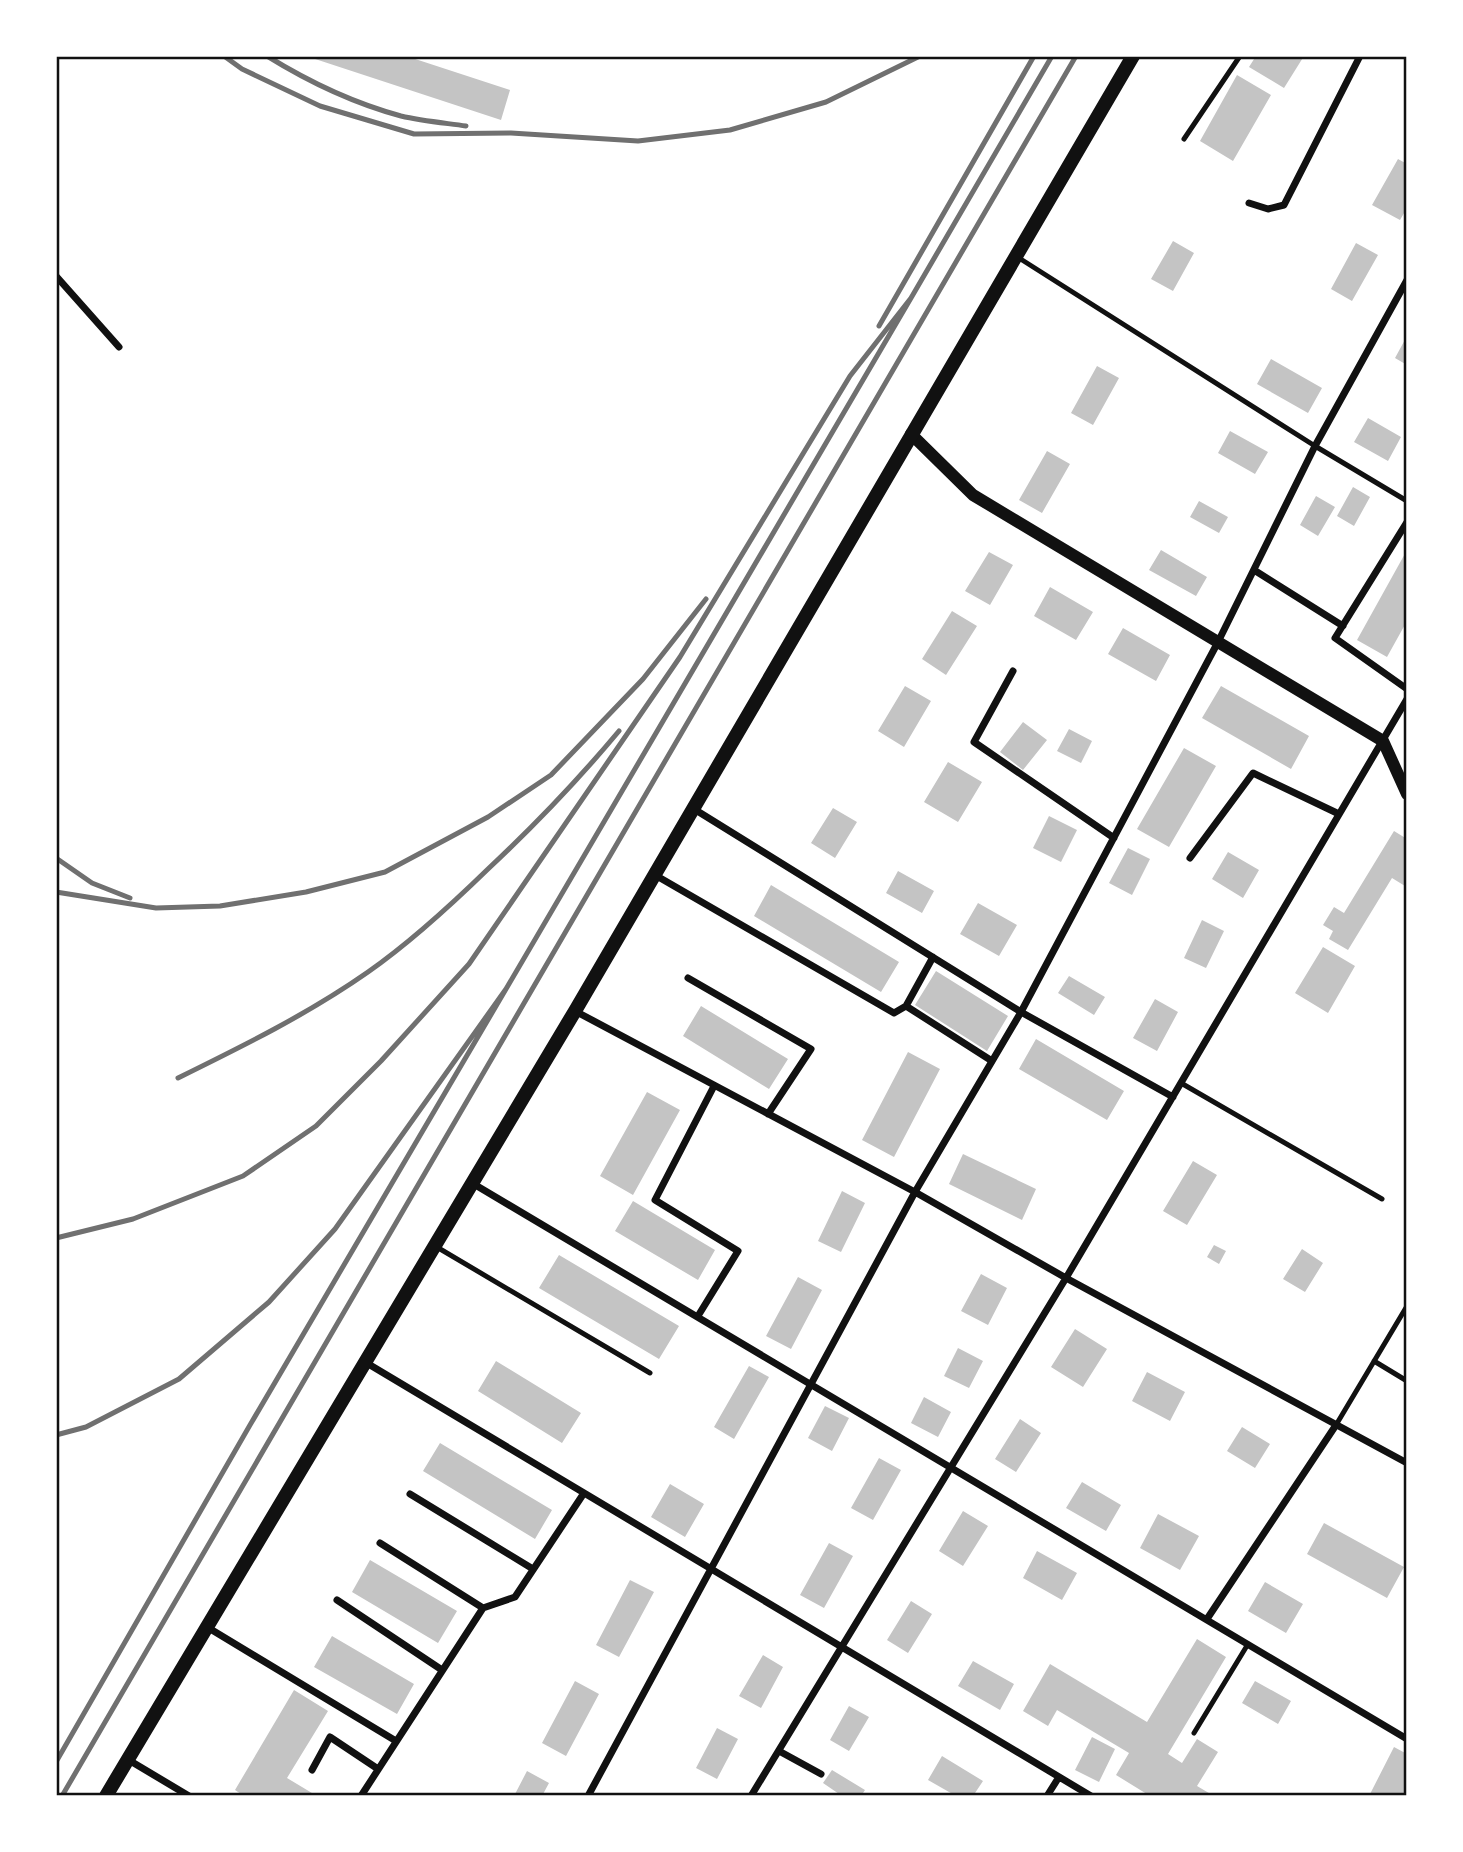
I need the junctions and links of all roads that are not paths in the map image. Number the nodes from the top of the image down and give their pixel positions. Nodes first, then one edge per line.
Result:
1 (1133, 56) edge
2 (1240, 56) edge
3 (1360, 56) edge
4 (1184, 139) dead end
5 (1249, 203) dead end
6 (1016, 256) junction
7 (56, 276) edge
8 (1407, 280) edge
9 (119, 347) dead end
10 (912, 434) junction
11 (1315, 446) junction
12 (1407, 501) edge
13 (1407, 522) edge
14 (1254, 570) junction
15 (1343, 626) junction
16 (1218, 642) junction
17 (1013, 671) dead end
18 (1407, 689) edge
19 (1407, 699) edge
20 (1383, 741) junction
21 (1407, 793) edge
22 (693, 809) junction
23 (1339, 814) junction
24 (1114, 838) junction
25 (1190, 858) dead end
26 (655, 875) junction
27 (933, 957) junction
28 (688, 978) dead end
29 (906, 1006) junction
30 (575, 1012) junction
31 (1021, 1012) junction
32 (992, 1061) junction
33 (1181, 1083) junction
34 (714, 1086) junction
35 (1172, 1097) junction
36 (768, 1114) junction
37 (472, 1183) junction
38 (915, 1192) junction
39 (1382, 1199) dead end
40 (435, 1246) junction
41 (1066, 1278) junction
42 (1407, 1306) edge
43 (698, 1316) junction
44 (365, 1362) junction
45 (1374, 1362) junction
46 (650, 1373) dead end
47 (1407, 1381) edge
48 (811, 1383) junction
49 (1336, 1425) junction
50 (1407, 1463) edge
51 (952, 1467) junction
52 (584, 1493) junction
53 (410, 1494) dead end
54 (380, 1543) dead end
55 (711, 1568) junction
56 (533, 1569) junction
57 (337, 1600) dead end
58 (483, 1608) junction
59 (1207, 1619) junction
60 (207, 1626) junction
61 (1248, 1644) junction
62 (842, 1648) junction
63 (442, 1670) junction
64 (1194, 1733) dead end
65 (1407, 1739) edge
66 (396, 1741) junction
67 (779, 1751) junction
68 (127, 1759) junction
69 (378, 1769) junction
70 (312, 1770) dead end
71 (821, 1774) dead end
72 (1059, 1777) junction
73 (106, 1796) edge
74 (189, 1796) edge
75 (361, 1796) edge
76 (588, 1796) edge
77 (751, 1796) edge
78 (1047, 1796) edge
79 (1091, 1796) edge

1 - 6 main road
2 - 4 lane
3 - 5 street
6 - 10 main road
6 - 11 lane
7 - 9 street
8 - 11 street
10 - 16 street
10 - 22 main road
11 - 12 lane
11 - 14 street
13 - 15 street
14 - 15 street
14 - 16 street
15 - 18 street
16 - 20 street
16 - 24 street
17 - 24 street
19 - 20 street
20 - 21 street
20 - 23 street
22 - 26 main road
22 - 27 street
23 - 25 street
23 - 33 street
24 - 31 street
26 - 29 street
26 - 30 main road
27 - 29 street
27 - 31 street
28 - 36 street
29 - 32 street
30 - 34 street
30 - 37 main road
31 - 32 street
31 - 35 street
32 - 38 street
33 - 35 street
33 - 39 lane
34 - 36 street
34 - 43 street
35 - 41 street
36 - 38 street
37 - 40 main road
37 - 43 street
38 - 41 street
38 - 48 street
40 - 44 main road
40 - 46 lane
41 - 49 street
41 - 51 street
42 - 45 lane
43 - 48 street
44 - 52 street
44 - 60 main road
45 - 47 lane
45 - 49 lane
48 - 51 street
48 - 55 street
49 - 50 street
49 - 59 street
51 - 59 street
51 - 62 street
52 - 55 street
52 - 56 street
53 - 56 street
54 - 58 street
55 - 62 street
55 - 76 street
56 - 58 street
57 - 63 street
58 - 63 street
59 - 61 street
60 - 66 street
60 - 68 main road
61 - 64 lane
61 - 65 street
62 - 67 street
62 - 72 street
63 - 66 street
66 - 69 street
67 - 71 street
67 - 77 street
68 - 73 main road
68 - 74 street
69 - 70 street
69 - 75 street
72 - 78 street
72 - 79 street

